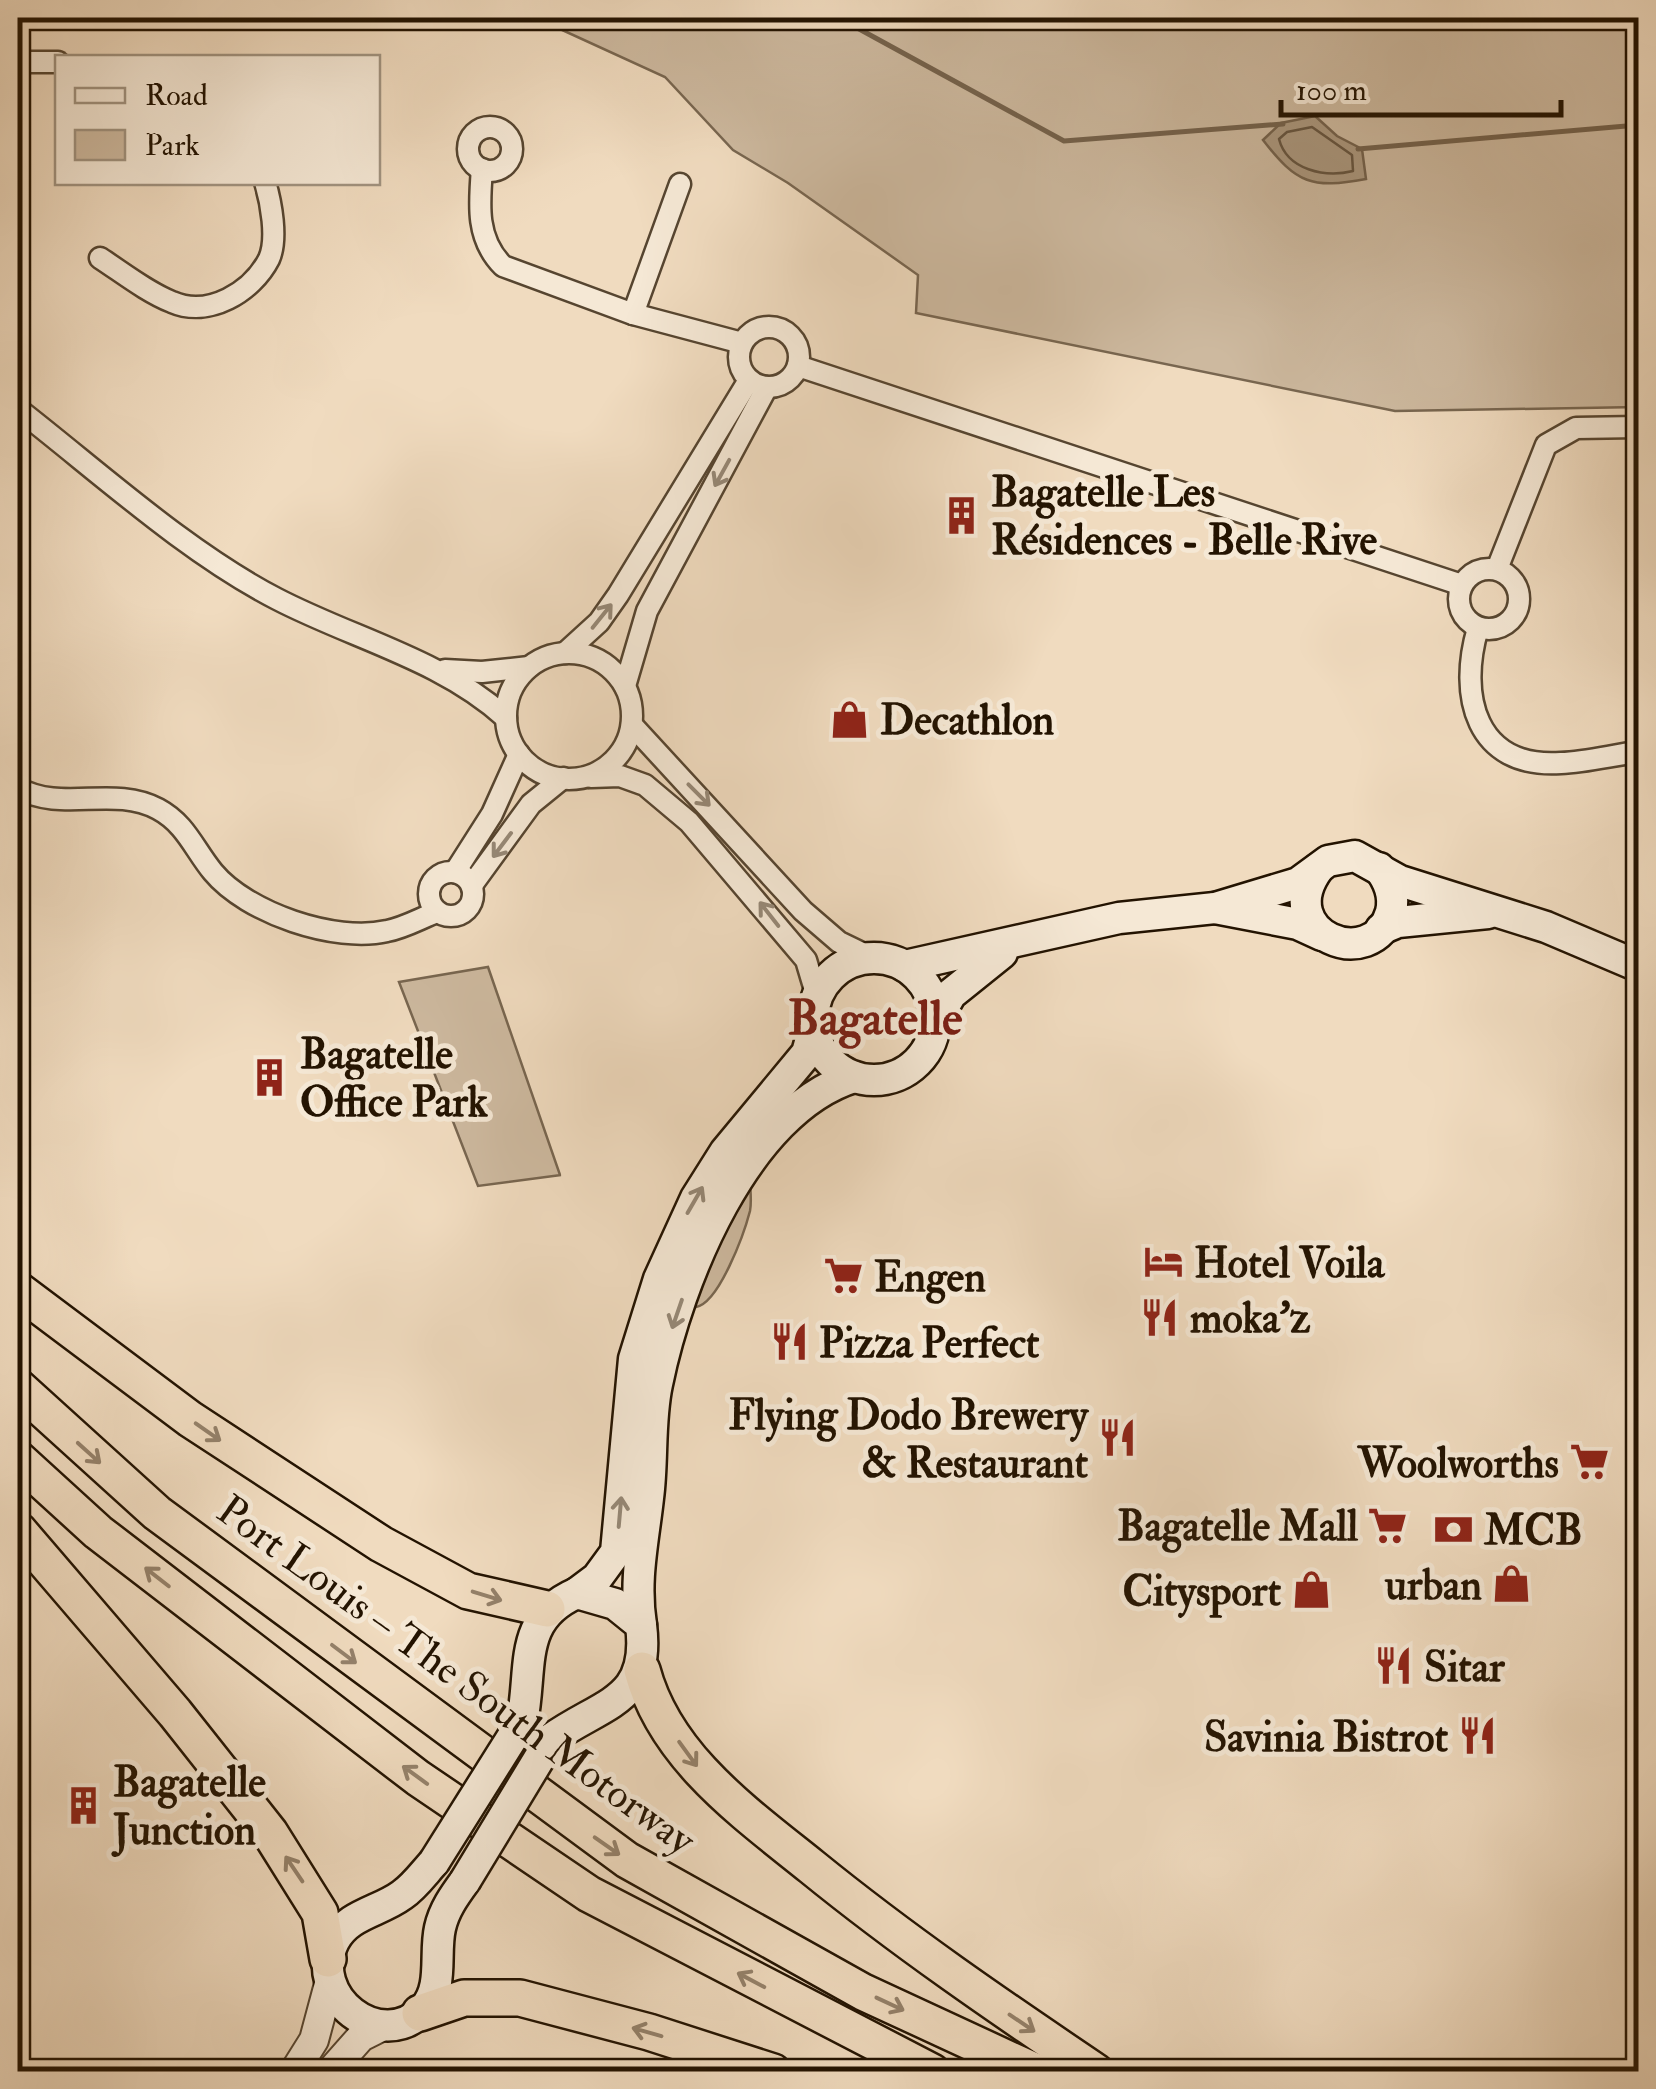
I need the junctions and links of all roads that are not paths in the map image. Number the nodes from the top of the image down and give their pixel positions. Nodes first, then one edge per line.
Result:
1 (18, 62) edge
2 (55, 62) edge
3 (482, 170) dead end
4 (680, 184) dead end
5 (265, 185) edge
6 (100, 258) dead end
7 (633, 314) junction
8 (742, 343) junction
9 (798, 366) junction
10 (758, 384) junction
11 (18, 409) edge
12 (1638, 427) edge
13 (1496, 569) junction
14 (1462, 585) junction
15 (1478, 628) junction
16 (566, 653) junction
17 (530, 667) junction
18 (438, 670) junction
19 (625, 686) junction
20 (506, 718) junction
21 (632, 725) junction
22 (1638, 752) edge
23 (520, 754) junction
24 (573, 777) junction
25 (18, 788) edge
26 (1379, 868) junction
27 (1318, 869) junction
28 (463, 879) junction
29 (1216, 908) junction
30 (437, 912) junction
31 (1501, 912) junction
32 (1381, 930) junction
33 (1322, 935) junction
34 (1020, 940) junction
35 (870, 958) junction
36 (905, 966) junction
37 (1638, 966) edge
38 (817, 997) junction
39 (936, 1020) junction
40 (814, 1028) junction
41 (854, 1076) junction
42 (18, 1290) edge
43 (18, 1386) edge
44 (18, 1459) edge
45 (18, 1530) edge
46 (562, 1601) junction
47 (641, 1626) junction
48 (642, 1670) junction
49 (329, 1971) junction
50 (420, 2013) junction
51 (385, 2025) junction
52 (294, 2072) edge
53 (330, 2072) edge
54 (774, 2072) edge
55 (932, 2072) edge
56 (1036, 2072) edge
57 (1096, 2072) edge

1 - 2 street
3 - 7 street
4 - 7 street
5 - 6 street
7 - 8 street
8 - 9 street
8 - 10 street
9 - 10 street
9 - 14 street
16 -> 10 street
10 -> 19 street
11 - 18 street
12 - 13 street
13 - 14 street
13 - 15 street
14 - 15 street
15 - 22 street
16 - 17 street
16 - 19 street
17 - 18 street
17 - 20 street
18 - 20 street
19 - 21 street
20 - 23 street
21 - 24 street
21 -> 35 street
23 - 24 street
23 - 28 street
24 -> 28 street
38 -> 24 street
25 - 30 street
26 - 27 main road
26 - 31 main road
26 - 32 main road
27 - 29 main road
27 - 33 main road
28 - 30 street
28 - 30 street
29 - 33 main road
29 - 34 main road
31 - 32 main road
31 - 37 main road
32 - 33 main road
34 - 36 main road
34 - 39 main road
35 - 36 main road
35 - 38 main road
36 - 39 main road
38 - 40 main road
39 - 41 main road
40 - 41 main road
46 -> 40 main road
41 -> 47 main road
42 -> 46 highway
43 -> 56 highway, Port Louis – The South Motorway
55 -> 44 highway
49 -> 45 highway
46 - 47 main road
46 - 49 main road, bridge
47 - 48 main road
48 - 50 main road, bridge
48 -> 57 highway
49 - 51 main road
49 - 52 street
50 - 51 main road
54 -> 50 highway
51 - 53 street

